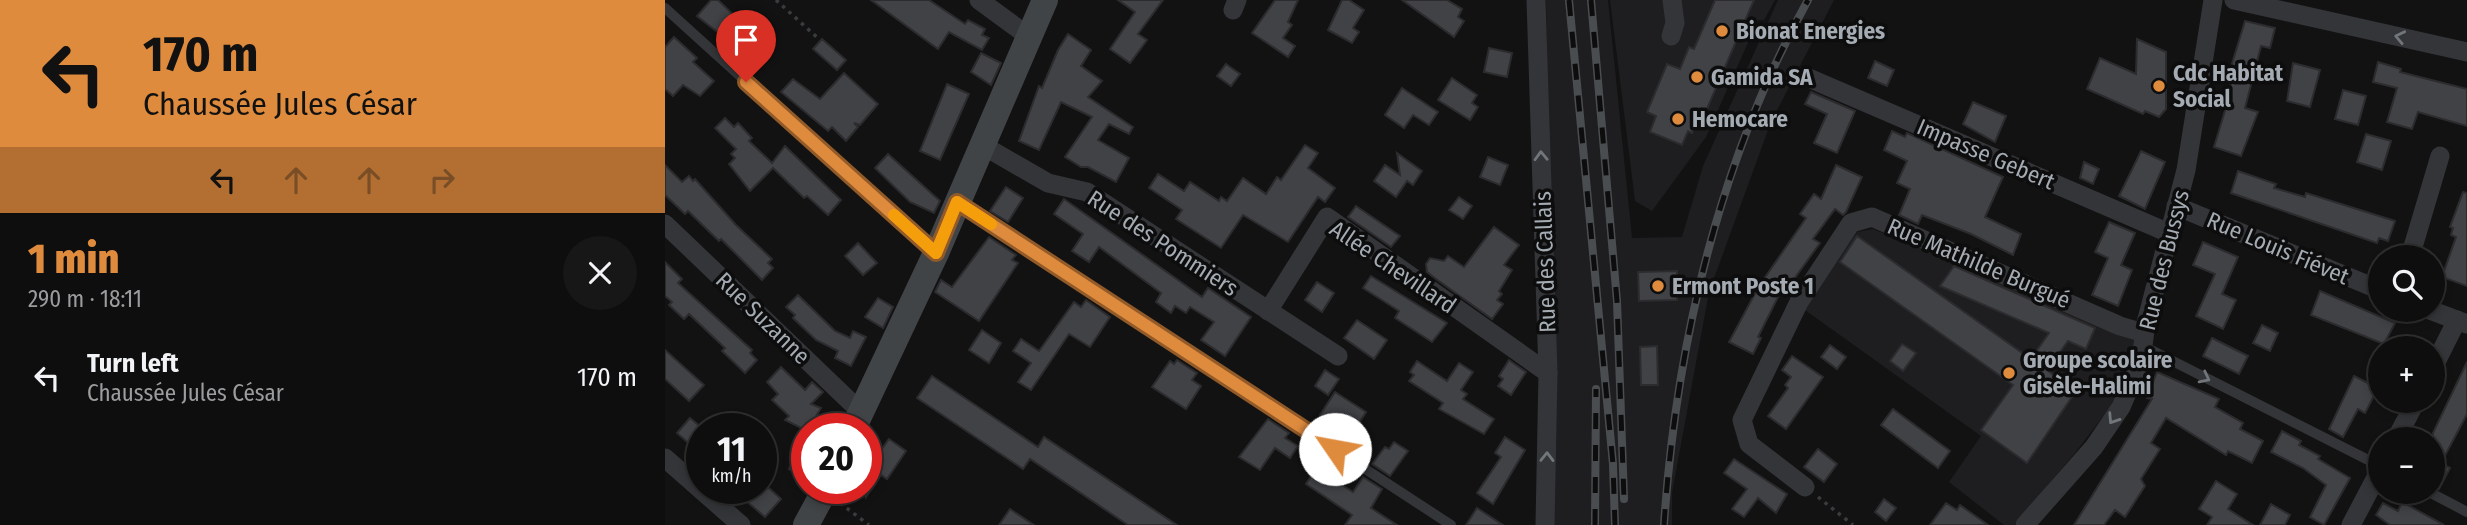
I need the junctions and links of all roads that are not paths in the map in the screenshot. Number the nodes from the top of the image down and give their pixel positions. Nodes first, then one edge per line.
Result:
1 (979, 0) edge
2 (1045, 0) edge
3 (1536, 0) edge
4 (1672, 0) edge
5 (2213, 0) edge
6 (2234, 0) edge
7 (665, 8) edge
8 (1028, 36) junction
9 (1671, 36) dead end
10 (2467, 52) edge
11 (1804, 76) dead end
12 (982, 145) junction
13 (2440, 156) dead end
14 (957, 202) junction
15 (2176, 206) junction
16 (665, 224) edge
17 (2169, 233) junction
18 (2414, 245) edge
19 (936, 253) junction
20 (2368, 285) edge
21 (1268, 310) junction
22 (2445, 316) edge
23 (2462, 322) edge
24 (2144, 340) junction
25 (2445, 349) edge
26 (1338, 356) dead end
27 (1548, 373) junction
28 (850, 413) edge
29 (860, 413) edge
30 (665, 458) edge
31 (2368, 461) edge
32 (1805, 487) road end
33 (2368, 492) edge
34 (2445, 500) edge
35 (817, 504) edge
36 (2467, 512) edge
37 (741, 525) edge
38 (806, 525) edge
39 (1451, 525) edge
40 (1545, 525) edge
41 (2025, 525) edge
42 (2351, 525) edge

1 - 8 street
2 - 8 street
27 -> 3 street, Rue des Callais
4 - 9 street
5 - 15 street, Rue des Bussys
10 -> 6 street
7 - 19 lane
8 - 12 street
11 - 17 street, Impasse Gebert
12 - 14 street
12 - 21 street, Rue des Pommiers
13 - 18 street
14 - 19 street
14 - 39 lane
15 - 17 street, Rue des Bussys
15 - 20 street, Rue Louis Fiévet
16 - 28 street, Rue Suzanne
17 - 24 street, Rue des Bussys
19 - 29 street
21 - 26 street, Rue des Pommiers
21 - 27 street, Allée Chevillard
22 - 23 street
23 - 25 street
24 -> 31 lane
24 - 32 street, Rue Mathilde Burgué
24 -> 41 street, Rue des Bussys
40 -> 27 street, Rue des Callais
30 - 37 street
33 - 42 street
34 - 36 lane
35 - 38 street

